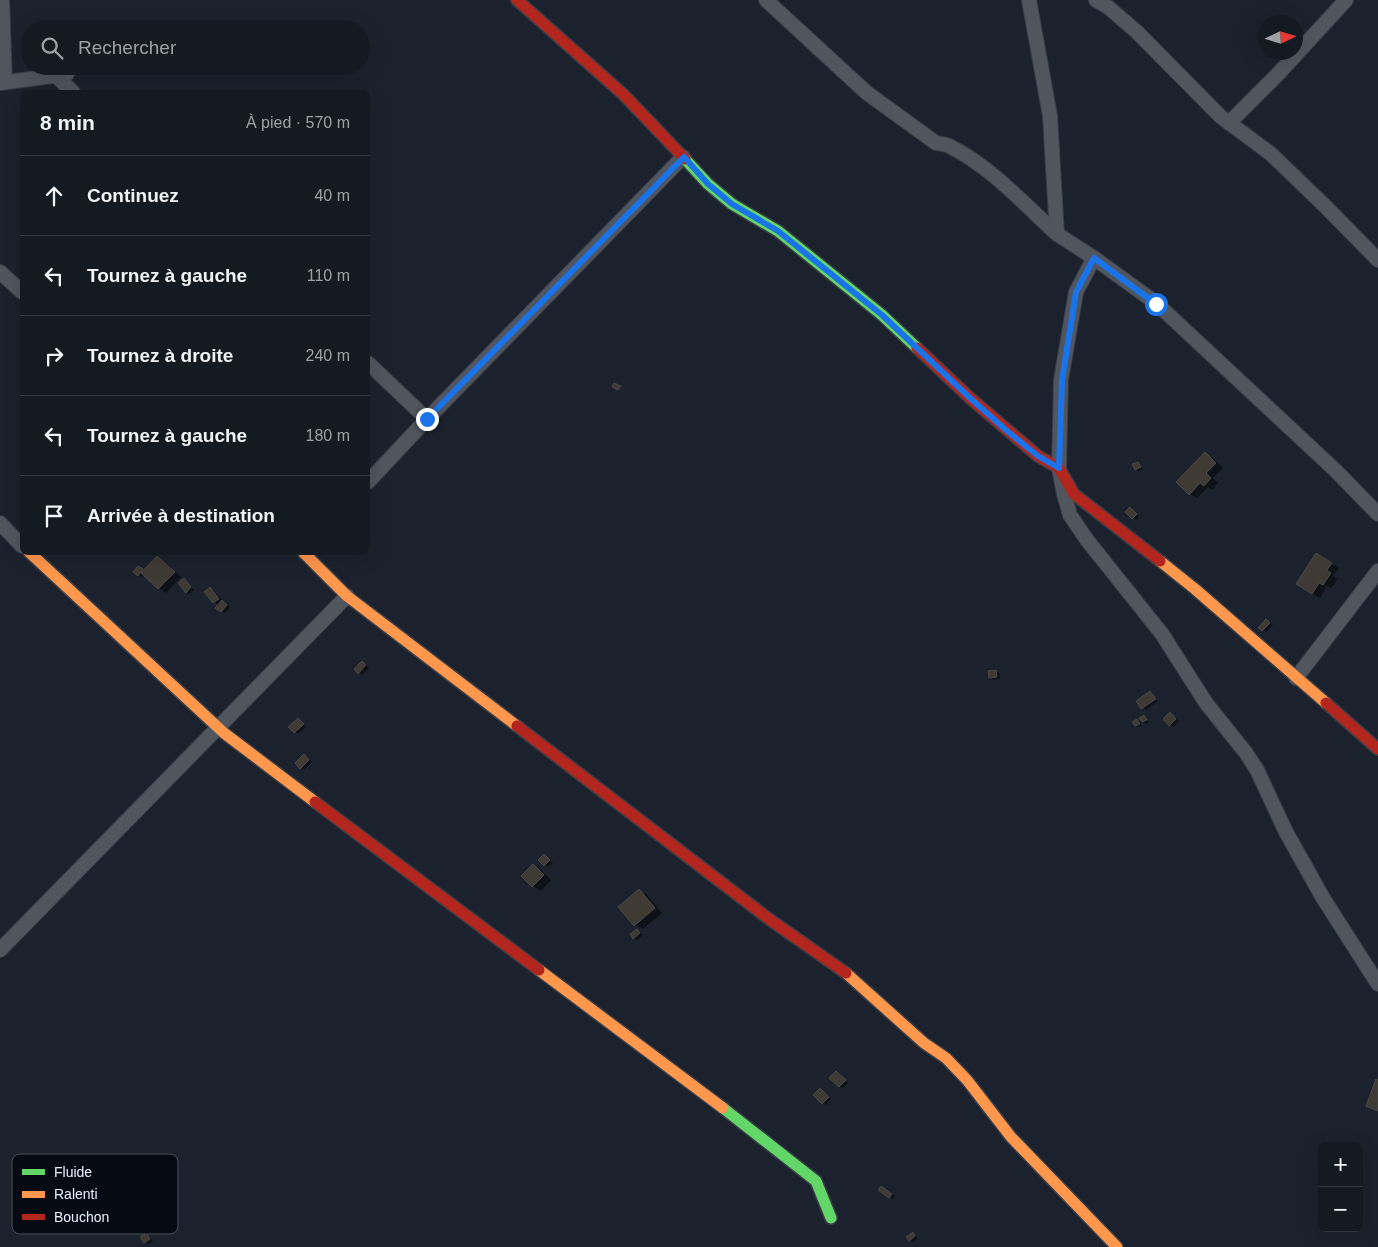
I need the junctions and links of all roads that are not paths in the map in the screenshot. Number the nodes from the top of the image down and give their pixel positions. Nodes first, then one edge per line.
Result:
1 (2, 0) edge
2 (517, 0) edge
3 (766, 0) edge
4 (1029, 0) edge
5 (1096, 0) edge
6 (1346, 0) edge
7 (61, 75) edge
8 (61, 75) edge
9 (3, 82) edge
10 (72, 90) edge
11 (1229, 123) junction
12 (684, 157) junction
13 (1057, 234) junction
14 (1094, 258) junction
15 (1378, 260) edge
16 (0, 272) edge
17 (20, 290) edge
18 (370, 365) edge
19 (427, 419) junction
20 (1059, 468) junction
21 (370, 480) edge
22 (1378, 514) edge
23 (0, 523) edge
24 (20, 544) edge
25 (32, 555) edge
26 (311, 555) edge
27 (1378, 571) edge
28 (346, 596) junction
29 (1296, 678) junction
30 (219, 728) junction
31 (1378, 749) edge
32 (0, 950) edge
33 (1378, 984) edge
34 (831, 1218) dead end
35 (1117, 1247) edge

1 - 9 street
2 - 12 street
3 - 13 street
4 - 13 street
5 - 11 street
6 - 11 street
7 - 9 street
8 - 10 street
11 - 15 street
12 - 19 street
12 - 20 street
13 - 14 street
14 - 20 street
14 - 22 street
16 - 17 street
18 - 19 street
19 - 21 street
20 - 29 street
20 - 33 street
23 - 24 street
25 - 30 street
26 - 28 street
27 - 29 street
28 - 30 street
28 - 35 street
29 - 31 street
30 - 32 street
30 - 34 street

